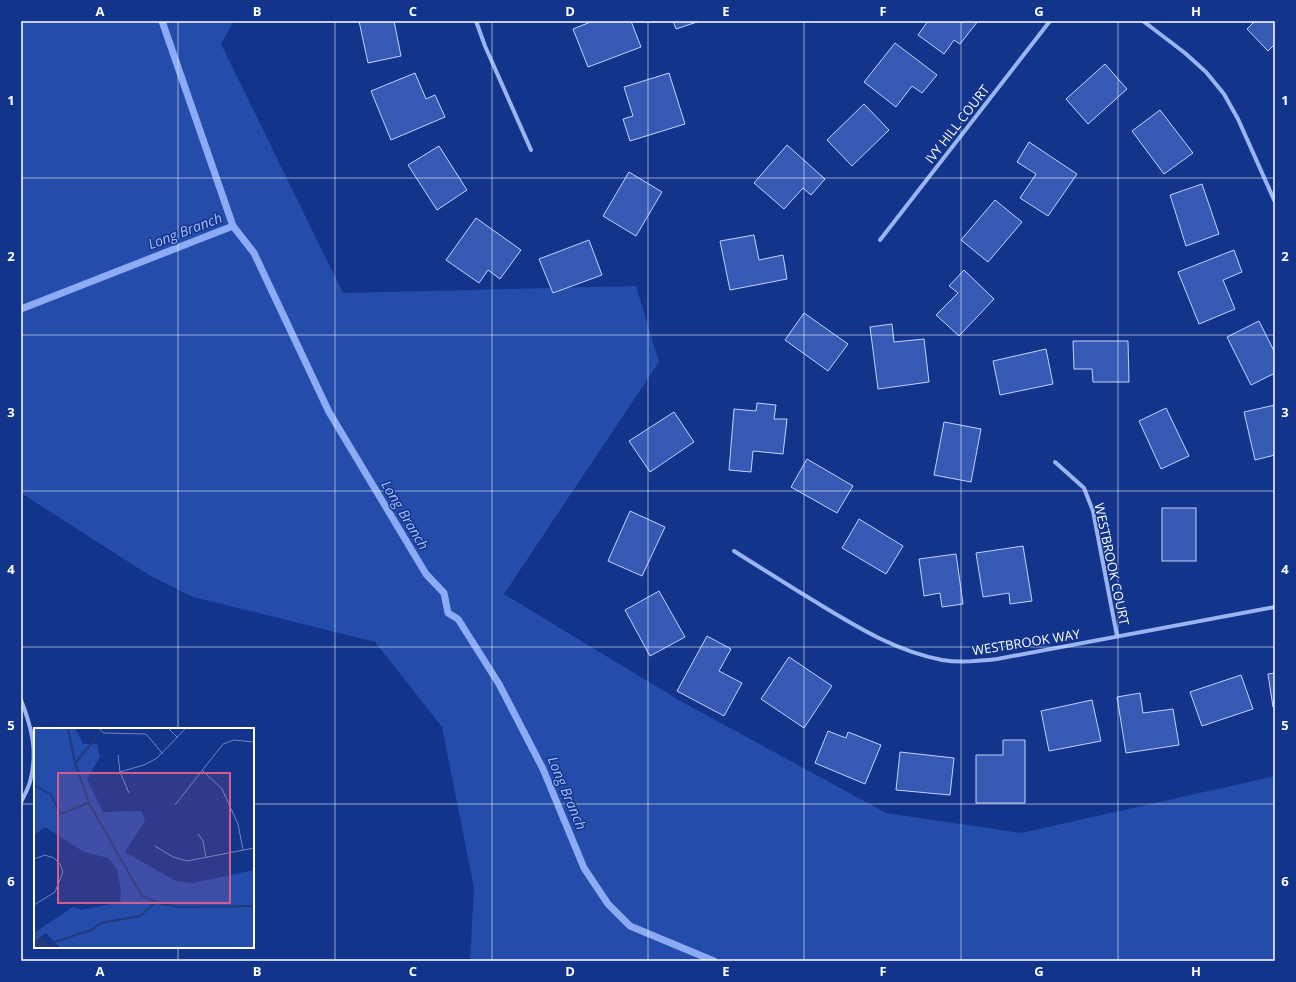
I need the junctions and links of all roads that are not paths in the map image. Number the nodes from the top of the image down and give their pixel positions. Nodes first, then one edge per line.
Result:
1 (476, 21) edge
2 (1050, 21) edge
3 (1143, 21) edge
4 (531, 150) dead end
5 (1275, 202) edge
6 (880, 240) dead end
7 (1055, 462) dead end
8 (734, 551) dead end
9 (1275, 607) edge
10 (1117, 636) junction
11 (21, 700) edge
12 (21, 802) edge

1 - 4 street
2 - 6 street, IVY HILL COURT
3 - 5 street
7 - 10 street, WESTBROOK COURT
8 - 10 street, WESTBROOK WAY
9 - 10 street, WESTBROOK WAY
11 - 12 street

